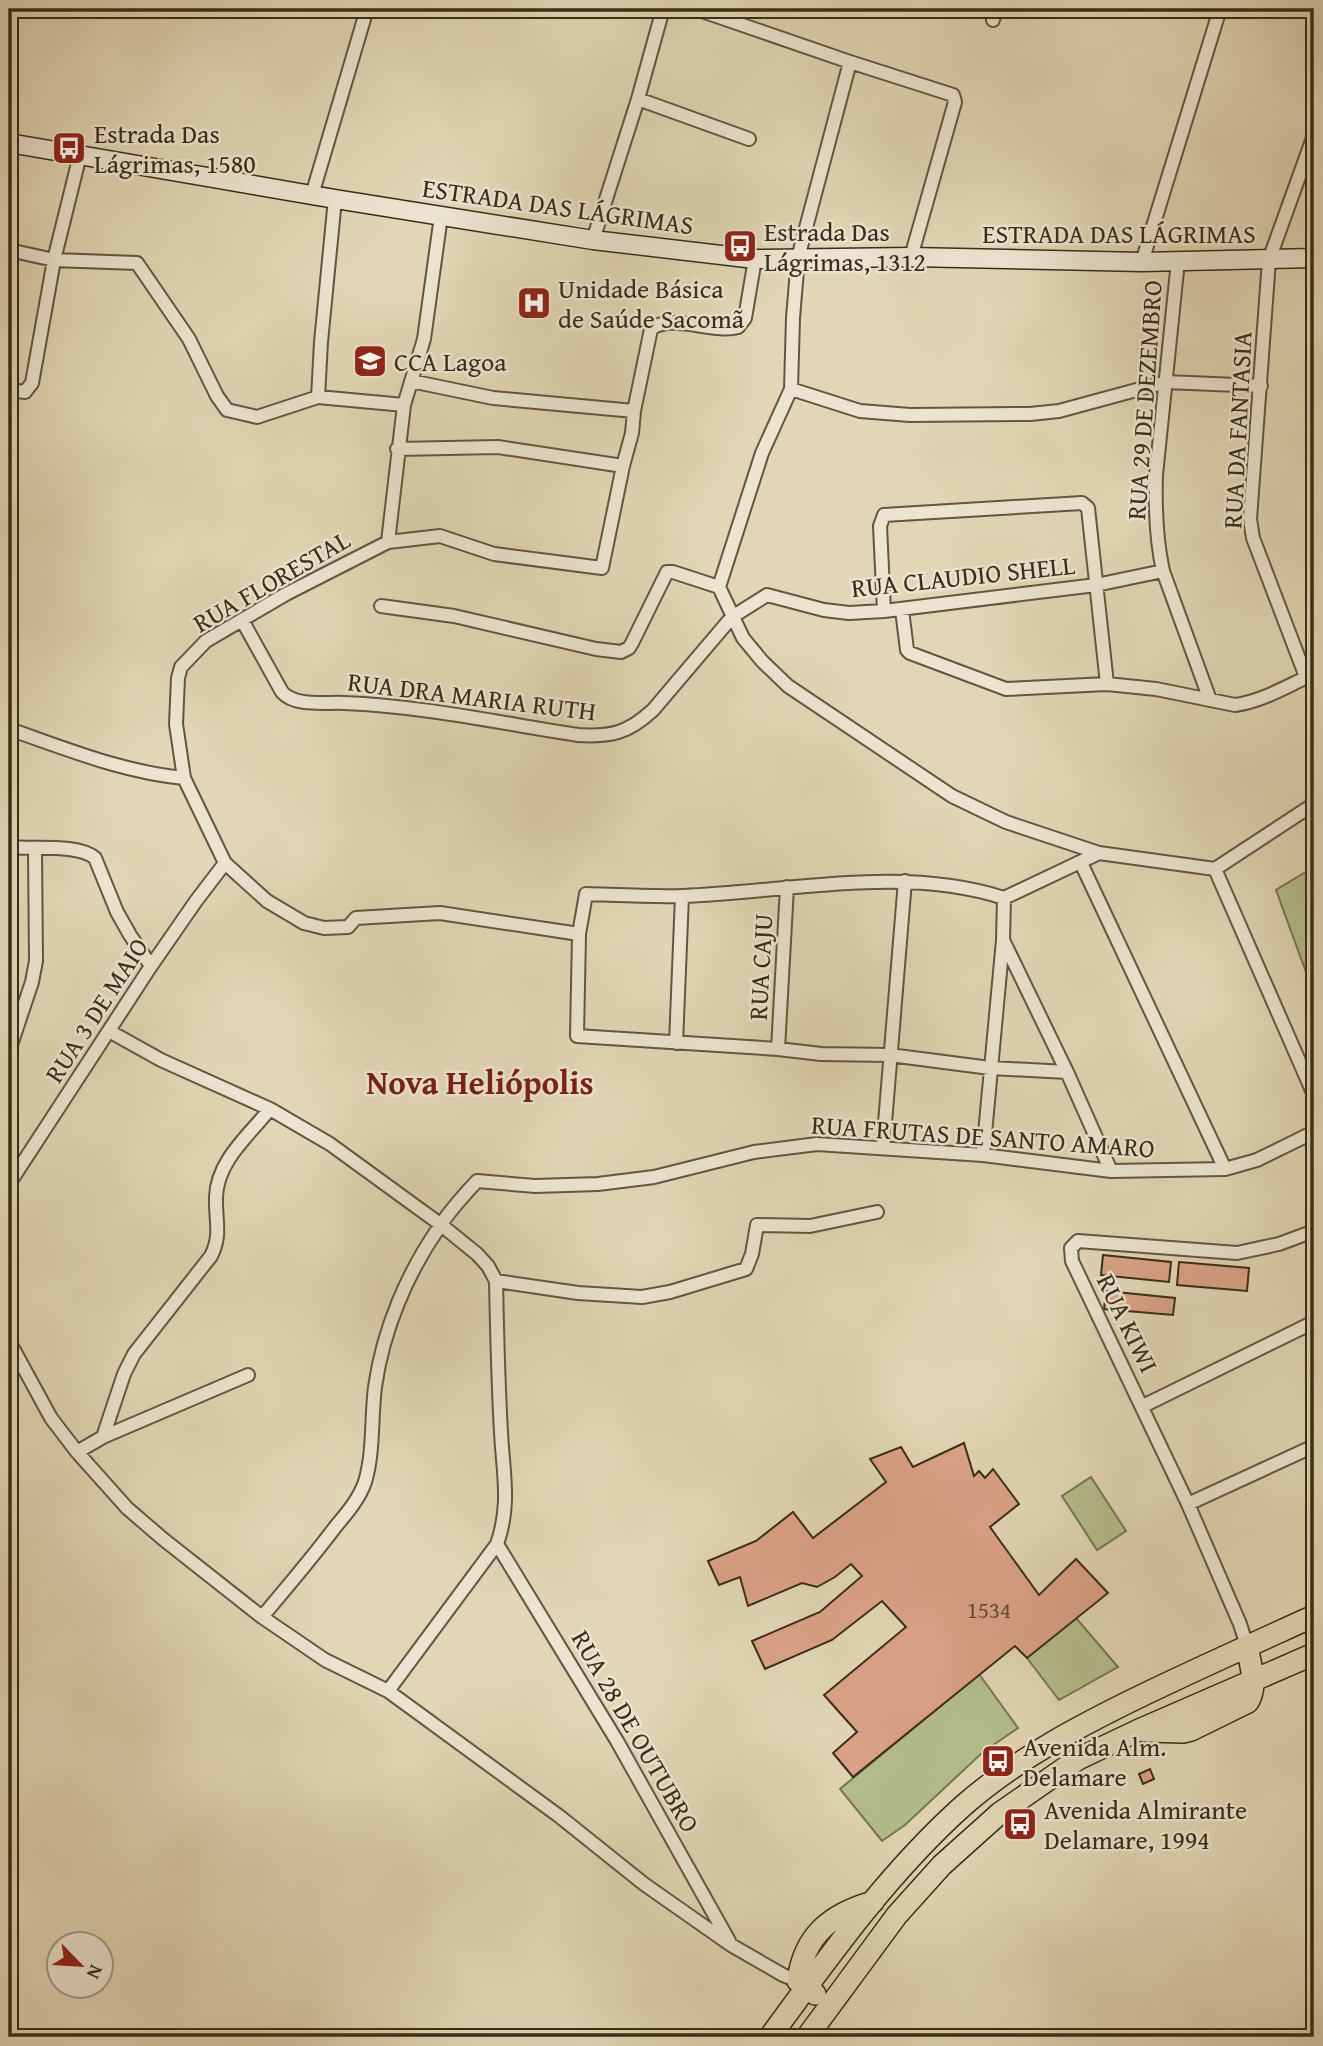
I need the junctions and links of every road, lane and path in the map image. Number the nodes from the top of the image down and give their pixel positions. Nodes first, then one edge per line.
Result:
1 (367, 9) edge
2 (663, 9) edge
3 (696, 9) edge
4 (1220, 9) edge
5 (850, 62) junction
6 (638, 99) junction
7 (1314, 135) edge
8 (749, 139) dead end
9 (9, 143) edge
10 (80, 155) junction
11 (312, 195) junction
12 (335, 199) junction
13 (441, 216) junction
14 (593, 240) junction
15 (9, 250) edge
16 (911, 257) junction
17 (798, 258) junction
18 (1314, 258) edge
19 (755, 259) junction
20 (54, 260) junction
21 (1178, 261) junction
22 (1269, 261) junction
23 (1142, 262) junction
24 (411, 381) junction
25 (1166, 382) junction
26 (1261, 386) junction
27 (791, 389) junction
28 (9, 390) edge
29 (318, 397) junction
30 (404, 405) junction
31 (634, 411) junction
32 (397, 449) junction
33 (623, 466) junction
34 (388, 542) junction
35 (1163, 571) junction
36 (1096, 585) junction
37 (719, 587) junction
38 (381, 606) dead end
39 (902, 610) junction
40 (884, 611) junction
41 (732, 617) junction
42 (242, 620) junction
43 (1310, 675) edge
44 (1107, 684) junction
45 (1210, 700) junction
46 (9, 729) edge
47 (184, 778) junction
48 (1314, 804) edge
49 (9, 847) edge
50 (35, 849) junction
51 (1099, 853) junction
52 (225, 863) junction
53 (1081, 863) junction
54 (1215, 869) junction
55 (905, 881) junction
56 (787, 887) junction
57 (682, 896) junction
58 (1004, 898) junction
59 (579, 934) junction
60 (1003, 940) junction
61 (151, 966) junction
62 (109, 1031) junction
63 (676, 1043) junction
64 (778, 1049) junction
65 (9, 1051) edge
66 (890, 1055) junction
67 (990, 1068) junction
68 (1068, 1072) junction
69 (1314, 1095) edge
70 (270, 1110) junction
71 (1314, 1132) edge
72 (883, 1147) junction
73 (982, 1156) junction
74 (1225, 1168) junction
75 (1111, 1171) junction
76 (9, 1184) edge
77 (877, 1212) dead end
78 (440, 1224) junction
79 (1314, 1231) edge
80 (496, 1281) junction
81 (1314, 1322) edge
82 (9, 1341) edge
83 (248, 1376) dead end
84 (1143, 1406) junction
85 (103, 1437) junction
86 (1314, 1446) edge
87 (77, 1452) junction
88 (1188, 1504) junction
89 (496, 1544) junction
90 (1314, 1616) edge
91 (262, 1617) junction
92 (1247, 1646) junction
93 (1314, 1654) edge
94 (1253, 1682) junction
95 (388, 1691) junction
96 (731, 1945) junction
97 (802, 1984) junction
98 (831, 2005) junction
99 (770, 2037) edge
100 (807, 2037) edge

1 - 11 street
2 - 6 street
3 - 5 street
4 - 23 street
5 - 16 street
5 - 17 street
6 - 8 street
6 - 14 street
7 - 22 street, RUA DA FANTASIA
9 - 10 main road, ESTRADA DAS LÁGRIMAS
10 - 11 main road, ESTRADA DAS LÁGRIMAS
10 - 20 street
11 - 12 main road, ESTRADA DAS LÁGRIMAS
12 - 13 main road, ESTRADA DAS LÁGRIMAS
12 - 29 street
13 - 14 main road, ESTRADA DAS LÁGRIMAS
13 - 24 street
14 - 19 main road, ESTRADA DAS LÁGRIMAS
15 - 20 street
16 - 17 main road, ESTRADA DAS LÁGRIMAS
16 - 23 main road, ESTRADA DAS LÁGRIMAS
17 - 19 main road, ESTRADA DAS LÁGRIMAS
17 - 27 street
18 - 22 main road, ESTRADA DAS LÁGRIMAS
19 - 31 street
20 - 28 street
20 - 29 street
21 - 22 main road, ESTRADA DAS LÁGRIMAS
21 - 23 main road, ESTRADA DAS LÁGRIMAS
21 - 25 street, RUA 29 DE DEZEMBRO
22 - 26 street, RUA DA FANTASIA
24 - 30 street
24 - 31 street
25 - 26 street
25 - 27 street
25 - 35 street, RUA 29 DE DEZEMBRO
26 - 43 street, RUA DA FANTASIA
27 - 37 street
29 - 30 street
30 - 32 street
31 - 33 street
32 - 33 street
32 - 34 street
33 - 34 street, RUA FLORESTAL
34 - 42 street, RUA FLORESTAL
35 - 36 street, RUA CLAUDIO SHELL
35 - 45 street, RUA 29 DE DEZEMBRO
36 - 39 street, RUA CLAUDIO SHELL
36 - 40 street
36 - 44 street
37 - 38 street
37 - 41 street
39 - 40 street, RUA CLAUDIO SHELL
39 - 44 street
40 - 41 street, RUA CLAUDIO SHELL
41 - 42 street, RUA DRA MARIA RUTH
41 - 51 street
42 - 47 street, RUA FLORESTAL
43 - 45 street
44 - 45 street
46 - 47 street
47 - 52 street, RUA FLORESTAL
48 - 54 street
49 - 50 street
50 - 61 street
50 - 65 street
51 - 53 street
51 - 54 street
52 - 59 street, RUA FLORESTAL
52 - 61 street, RUA 3 DE MAIO
53 - 58 street
53 - 74 street
54 - 69 street
55 - 56 street
55 - 58 street
55 - 66 street
56 - 57 street
56 - 64 street, RUA CAJU
57 - 59 street
57 - 63 street
58 - 60 street
59 - 63 street
60 - 67 street
60 - 68 street
61 - 62 street, RUA 3 DE MAIO
62 - 70 street
62 - 76 street, RUA 3 DE MAIO
63 - 64 street
64 - 66 street
66 - 67 street
66 - 72 street
67 - 68 street
67 - 73 street
68 - 75 street
70 - 78 street
70 - 85 street
71 - 74 street, RUA FRUTAS DE SANTO AMARO
72 - 73 street, RUA FRUTAS DE SANTO AMARO
72 - 78 street, RUA FRUTAS DE SANTO AMARO
73 - 75 street, RUA FRUTAS DE SANTO AMARO
74 - 75 street, RUA FRUTAS DE SANTO AMARO
77 - 80 street
78 - 80 street
78 - 91 street
79 - 84 street, RUA KIWI
80 - 89 street
81 - 84 street
82 - 87 street
83 - 85 street
84 - 88 street, RUA KIWI
85 - 87 street
86 - 88 street
87 - 91 street
88 - 92 street, RUA KIWI
89 - 95 street
89 - 96 street, RUA 28 DE OUTUBRO
90 - 92 main road
91 - 95 street
92 - 94 main road
92 - 97 main road
93 - 94 main road
94 - 98 main road
95 - 96 street
96 - 97 street
97 - 98 main road
97 - 99 main road
98 - 100 main road

